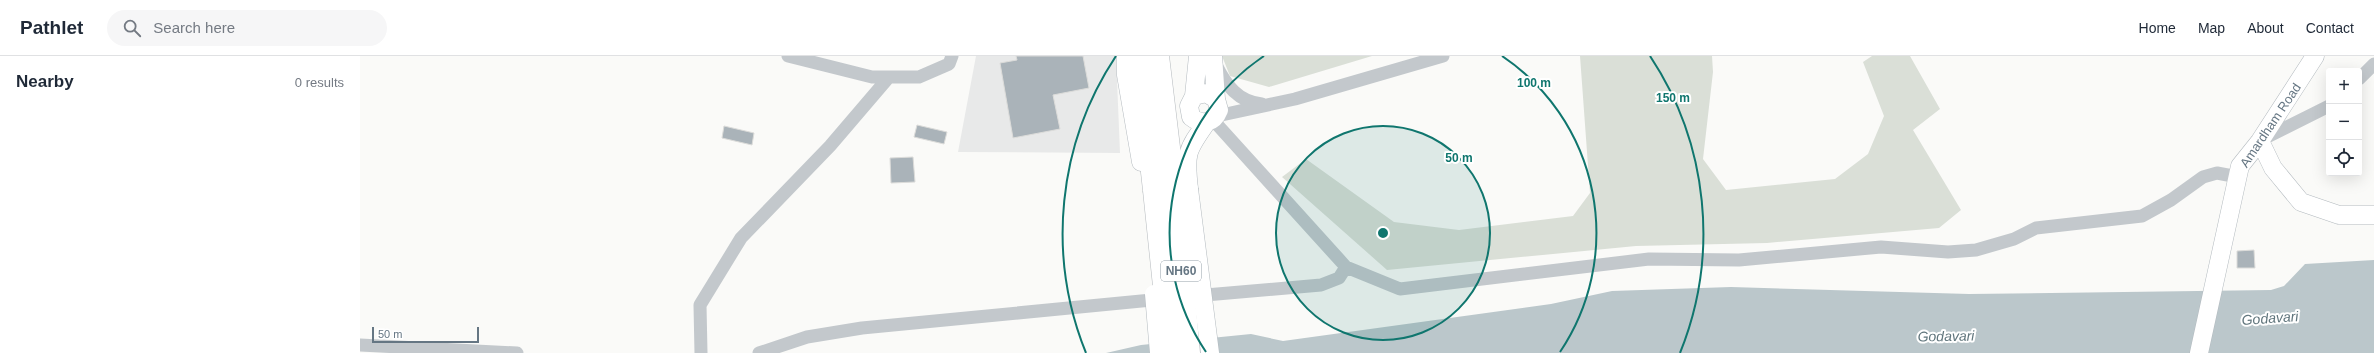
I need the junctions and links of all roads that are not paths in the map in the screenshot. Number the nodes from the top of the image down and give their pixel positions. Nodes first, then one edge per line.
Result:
1 (788, 56) edge
2 (952, 56) edge
3 (1126, 56) edge
4 (1139, 56) edge
5 (1158, 56) edge
6 (1443, 56) edge
7 (2315, 56) edge
8 (1208, 57) edge
9 (2374, 64) edge
10 (2362, 76) edge
11 (888, 77) junction
12 (1194, 96) junction
13 (1242, 98) junction
14 (1268, 105) junction
15 (2326, 107) edge
16 (1213, 114) junction
17 (2260, 140) junction
18 (2238, 177) junction
19 (2374, 215) edge
20 (1346, 267) junction
21 (360, 344) edge
22 (517, 353) edge
23 (701, 353) edge
24 (759, 353) edge
25 (1159, 353) edge
26 (1171, 353) edge
27 (1189, 353) edge
28 (1210, 353) edge
29 (2199, 353) edge

1 - 11 street
2 - 11 street
3 - 25 street, bridge
4 - 26 highway, NH60, bridge
5 - 27 highway, NH60, bridge
6 - 14 street
7 - 17 street, Amardham Road
8 - 12 street
8 - 13 street
8 - 16 street
9 - 10 street
11 - 23 street
12 - 16 street
12 - 16 street
13 - 14 street
13 - 16 street
14 - 16 street
15 - 17 street
16 - 20 street
16 - 28 street, bridge
17 - 18 street, Amardham Road
17 - 19 street
18 - 20 street
18 - 29 street, Amardham Road
20 - 24 street
21 - 22 street

